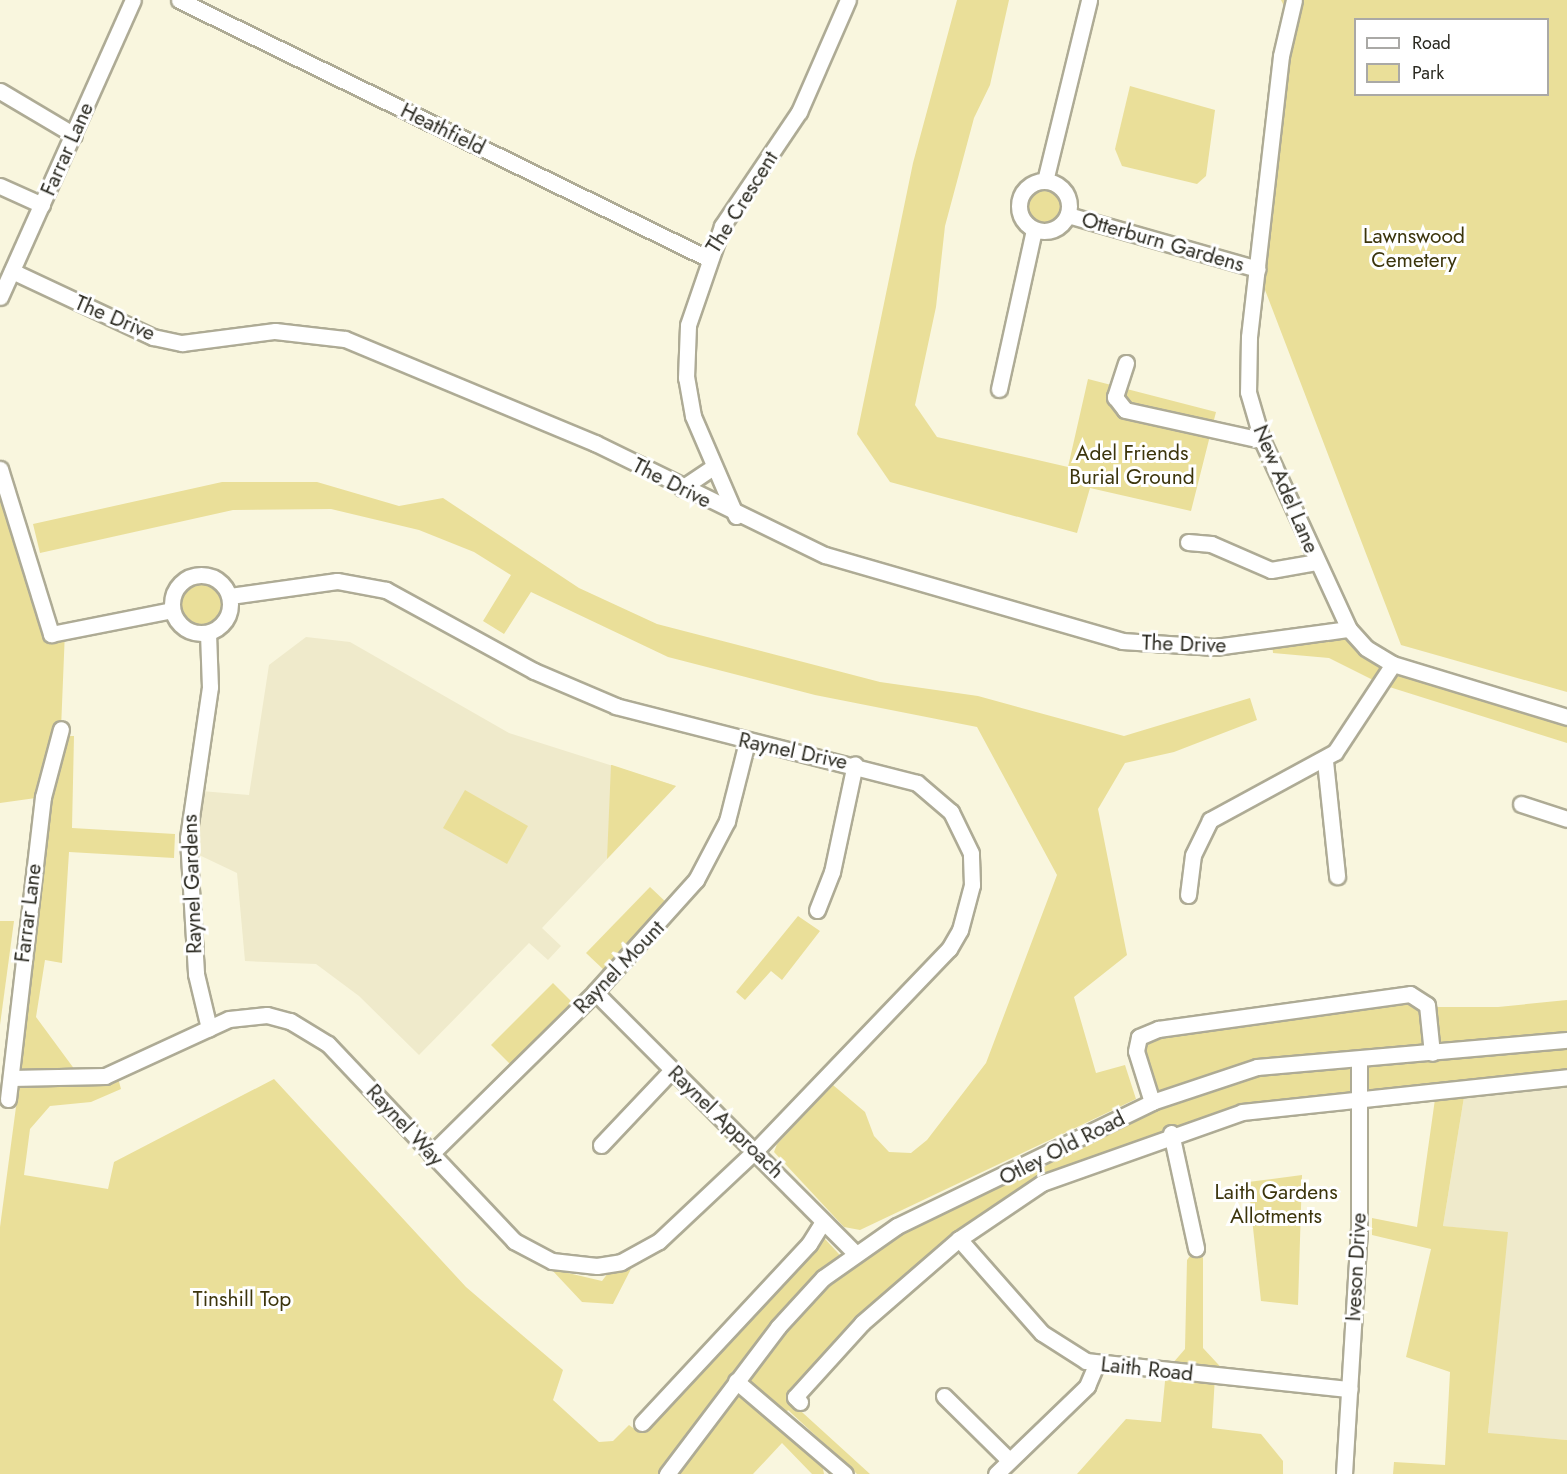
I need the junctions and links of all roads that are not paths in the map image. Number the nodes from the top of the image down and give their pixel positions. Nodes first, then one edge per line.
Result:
1 (133, 0) edge
2 (178, 0) edge
3 (848, 0) edge
4 (1089, 0) edge
5 (1294, 0) edge
6 (0, 92) edge
7 (74, 135) junction
8 (1045, 181) junction
9 (0, 186) edge
10 (42, 205) junction
11 (1068, 215) junction
12 (1034, 230) junction
13 (707, 258) junction
14 (1257, 269) junction
15 (12, 272) junction
16 (0, 297) edge
17 (1126, 363) dead end
18 (999, 389) dead end
19 (1262, 440) junction
20 (712, 468) junction
21 (0, 469) edge
22 (682, 488) junction
23 (736, 516) junction
24 (1188, 542) dead end
25 (1317, 562) junction
26 (230, 596) junction
27 (172, 610) junction
28 (1349, 629) junction
29 (208, 633) junction
30 (1393, 664) junction
31 (1567, 717) edge
32 (61, 729) dead end
33 (747, 742) junction
34 (1325, 761) junction
35 (855, 764) junction
36 (1521, 804) dead end
37 (1567, 819) edge
38 (1337, 876) dead end
39 (1188, 895) dead end
40 (817, 910) dead end
41 (595, 993) junction
42 (209, 1028) junction
43 (1567, 1041) edge
44 (1432, 1053) junction
45 (1359, 1060) junction
46 (672, 1070) junction
47 (1567, 1077) edge
48 (11, 1078) junction
49 (8, 1099) dead end
50 (1152, 1102) junction
51 (1360, 1102) junction
52 (1171, 1133) junction
53 (601, 1145) dead end
54 (756, 1150) junction
55 (431, 1154) junction
56 (823, 1222) junction
57 (959, 1239) junction
58 (1196, 1248) dead end
59 (855, 1253) junction
60 (1096, 1365) junction
61 (736, 1381) junction
62 (1350, 1389) junction
63 (944, 1396) dead end
64 (800, 1402) dead end
65 (642, 1423) dead end
66 (1010, 1460) junction
67 (842, 1473) edge
68 (667, 1474) edge
69 (996, 1474) edge
70 (1344, 1474) edge

1 - 7 street, Farrar Lane
2 - 13 street, Heathfield
3 - 13 street, The Crescent
4 - 8 street
5 - 14 street, New Adel Lane
6 - 7 street
7 - 10 street, Farrar Lane
8 - 11 street
8 - 12 street
9 - 10 street
10 - 15 street, Farrar Lane
11 - 12 street
11 - 14 street, Otterburn Gardens
12 - 18 street
13 - 20 street, The Crescent
14 - 19 street, New Adel Lane
15 - 16 street, Farrar Lane
15 - 22 street, The Drive
17 - 19 street
19 - 25 street, New Adel Lane
20 - 22 street
20 - 23 street, The Crescent
21 - 27 street
22 - 23 street, The Drive
23 - 28 street, The Drive
24 - 25 street
25 - 28 street, New Adel Lane
26 - 27 street
26 - 29 street
26 - 33 street, Raynel Drive
27 - 29 street
28 - 30 street, New Adel Lane
29 - 42 street, Raynel Gardens
30 - 31 street, New Adel Lane
30 - 34 street
32 - 48 street, Farrar Lane
33 - 35 street, Raynel Drive
33 - 41 street, Raynel Mount
34 - 38 street
34 - 39 street
35 - 40 street
35 - 54 street, Raynel Drive
36 - 37 street
41 - 46 street, Raynel Approach
41 - 55 street, Raynel Mount
42 - 48 street, Raynel Way
42 - 55 street, Raynel Way
43 - 44 street, Otley Old Road
44 - 45 street, Otley Old Road
44 - 50 street
45 - 50 street, Otley Old Road
45 - 51 street, Iveson Drive
46 - 53 street
46 - 54 street, Raynel Approach
47 - 51 street, Otley Old Road
48 - 49 street, Farrar Lane
50 - 59 street, Otley Old Road
51 - 52 street, Otley Old Road
51 - 62 street, Iveson Drive
52 - 57 street, Otley Old Road
52 - 58 street
54 - 55 street, Raynel Way
54 - 56 street, Raynel Approach
56 - 59 street, Raynel Approach
56 - 65 street
57 - 60 street, Laith Road
57 - 64 street, Otley Old Road
59 - 61 street, Otley Old Road
60 - 62 street, Laith Road
60 - 66 street
61 - 67 street
61 - 68 street, Otley Old Road
62 - 70 street, Iveson Drive
63 - 66 street
66 - 69 street

